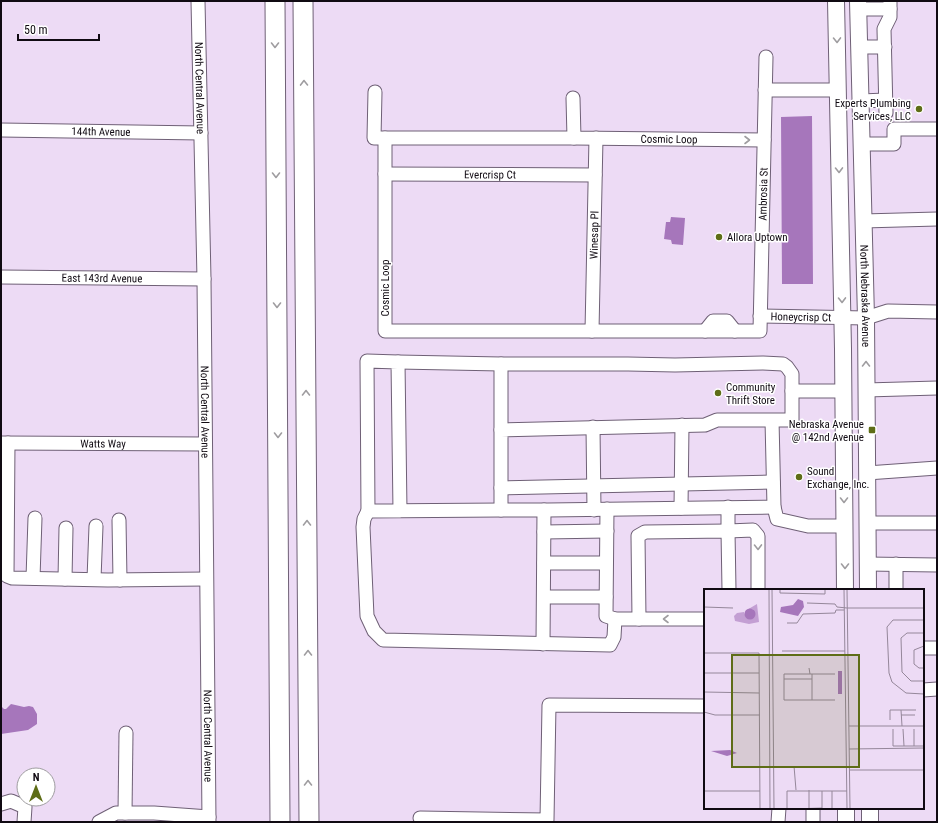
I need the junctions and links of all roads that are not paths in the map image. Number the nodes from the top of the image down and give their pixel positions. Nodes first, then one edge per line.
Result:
1 (198, 1) edge
2 (275, 1) edge
3 (303, 1) edge
4 (836, 1) edge
5 (858, 5) edge
6 (890, 5) edge
7 (860, 47) junction
8 (885, 47) junction
9 (766, 57) dead end
10 (765, 90) junction
11 (838, 90) junction
12 (375, 92) dead end
13 (573, 98) dead end
14 (861, 101) junction
15 (937, 129) edge
16 (1, 130) edge
17 (201, 133) junction
18 (385, 138) junction
19 (574, 138) junction
20 (596, 138) junction
21 (764, 140) junction
22 (862, 144) junction
23 (385, 174) junction
24 (595, 175) junction
25 (937, 219) edge
26 (863, 221) junction
27 (1, 276) edge
28 (204, 280) junction
29 (937, 312) edge
30 (760, 316) junction
31 (866, 318) junction
32 (842, 319) junction
33 (760, 330) joint
34 (592, 331) junction
35 (398, 362) junction
36 (501, 364) junction
37 (937, 388) edge
38 (866, 390) junction
39 (792, 391) junction
40 (844, 391) junction
41 (772, 420) junction
42 (682, 425) junction
43 (593, 427) junction
44 (501, 430) junction
45 (5, 443) edge
46 (205, 444) junction
47 (937, 468) edge
48 (867, 473) junction
49 (773, 482) junction
50 (682, 484) junction
51 (594, 486) junction
52 (501, 488) junction
53 (774, 506) junction
54 (728, 507) junction
55 (681, 508) junction
56 (607, 509) junction
57 (501, 510) junction
58 (544, 510) junction
59 (594, 510) junction
60 (368, 511) junction
61 (400, 511) junction
62 (36, 518) dead end
63 (119, 520) dead end
64 (867, 523) junction
65 (937, 523) edge
66 (96, 526) dead end
67 (845, 526) junction
68 (66, 528) dead end
69 (607, 531) junction
70 (728, 531) junction
71 (544, 532) junction
72 (845, 542) junction
73 (544, 563) junction
74 (606, 563) junction
75 (867, 564) junction
76 (896, 564) junction
77 (937, 565) edge
78 (33, 578) junction
79 (64, 579) junction
80 (94, 579) junction
81 (206, 579) junction
82 (120, 580) junction
83 (729, 589) edge
84 (758, 589) edge
85 (845, 589) edge
86 (868, 589) edge
87 (896, 589) edge
88 (544, 597) junction
89 (606, 597) junction
90 (615, 619) junction
91 (639, 619) junction
92 (704, 619) edge
93 (543, 644) junction
94 (924, 648) edge
95 (937, 648) edge
96 (937, 689) edge
97 (924, 690) edge
98 (704, 706) edge
99 (126, 733) dead end
100 (1, 804) edge
101 (779, 809) edge
102 (813, 809) edge
103 (846, 809) edge
104 (870, 809) edge
105 (125, 813) junction
106 (165, 818) edge
107 (420, 818) dead end
108 (209, 819) edge
109 (462, 820) edge
110 (547, 821) edge
111 (24, 822) edge
112 (99, 822) edge
113 (280, 822) edge
114 (309, 822) edge
115 (778, 822) edge
116 (813, 822) edge
117 (846, 822) edge
118 (870, 822) edge

1 - 17 street, North Central Avenue
2 -> 113 highway
114 -> 3 highway
4 -> 11 main road, North Nebraska Avenue
5 - 6 street
5 - 7 main road, North Nebraska Avenue
6 - 8 street
7 - 8 street
7 - 14 main road, North Nebraska Avenue
8 - 14 street
9 - 10 street, Ambrosia St
10 - 11 street
10 - 21 street, Ambrosia St
11 -> 32 main road, North Nebraska Avenue
12 - 18 street
13 - 19 street
14 - 22 main road, North Nebraska Avenue
15 - 22 street
16 - 17 street, 144th Avenue
17 - 28 street, North Central Avenue
18 - 19 street, Cosmic Loop
18 - 23 street, Cosmic Loop
19 - 20 street, Cosmic Loop
20 -> 21 street, Cosmic Loop
20 - 24 street, Winesap Pl
21 - 30 street, Ambrosia St
22 - 26 main road, North Nebraska Avenue
23 - 24 street, Evercrisp Ct
23 - 34 street, Cosmic Loop
24 - 34 street, Winesap Pl
25 - 26 street
26 - 31 main road, North Nebraska Avenue
27 - 28 street, East 143rd Avenue
28 - 46 street, North Central Avenue
29 - 31 street, Honeycrisp Ct
30 - 32 street, Honeycrisp Ct
30 - 33 street, Ambrosia St
31 - 32 street, Honeycrisp Ct
38 -> 31 main road, North Nebraska Avenue
32 - 40 main road, North Nebraska Avenue
33 - 34 street, Cosmic Loop
35 - 36 street
35 - 60 street
35 - 61 street
36 - 39 street
36 - 44 street
37 - 38 street
38 - 48 main road, North Nebraska Avenue
39 - 40 street
39 - 41 street
40 -> 67 main road, North Nebraska Avenue
41 - 42 street
41 - 49 street
42 - 43 street
42 - 50 street
43 - 44 street
43 - 51 street
44 - 52 street
45 - 46 street, Watts Way
45 - 78 street
46 - 81 street, North Central Avenue
47 - 48 street
48 - 64 main road, North Nebraska Avenue
49 - 50 street
49 - 53 street
50 - 51 street
50 - 55 street
51 - 52 street
51 - 59 street
52 - 57 street
53 - 54 street
53 - 67 street
54 - 55 street
54 - 70 street
55 - 56 street
56 - 59 street
56 - 69 street
57 - 58 street
57 - 61 street
58 - 59 street
58 - 71 street
60 - 61 street
60 - 93 street
62 - 78 street
63 - 82 street
64 - 65 street
64 - 72 main road
64 - 75 main road, North Nebraska Avenue
66 - 80 street
67 - 72 main road, North Nebraska Avenue
68 - 79 street
69 - 71 street
69 - 74 street
70 - 83 street
70 -> 84 street
70 - 91 street
71 - 73 street
72 -> 85 main road, North Nebraska Avenue
73 - 74 street
73 - 88 street
74 - 89 street
75 - 76 street
75 - 86 main road, North Nebraska Avenue
76 - 77 street
76 - 87 street
78 - 79 street
79 - 80 street
80 - 82 street
81 - 82 street
81 - 108 street, North Central Avenue
88 - 89 street
88 - 93 street
89 - 90 street
90 - 91 street
90 - 93 street
92 -> 91 street
94 - 95 street
96 - 97 street
98 - 110 street
99 - 105 street
100 - 111 street
101 - 115 street
102 - 116 street
103 - 117 main road
104 - 118 main road
105 - 106 street
105 - 112 street
106 - 108 street
107 - 109 street
109 - 110 street

